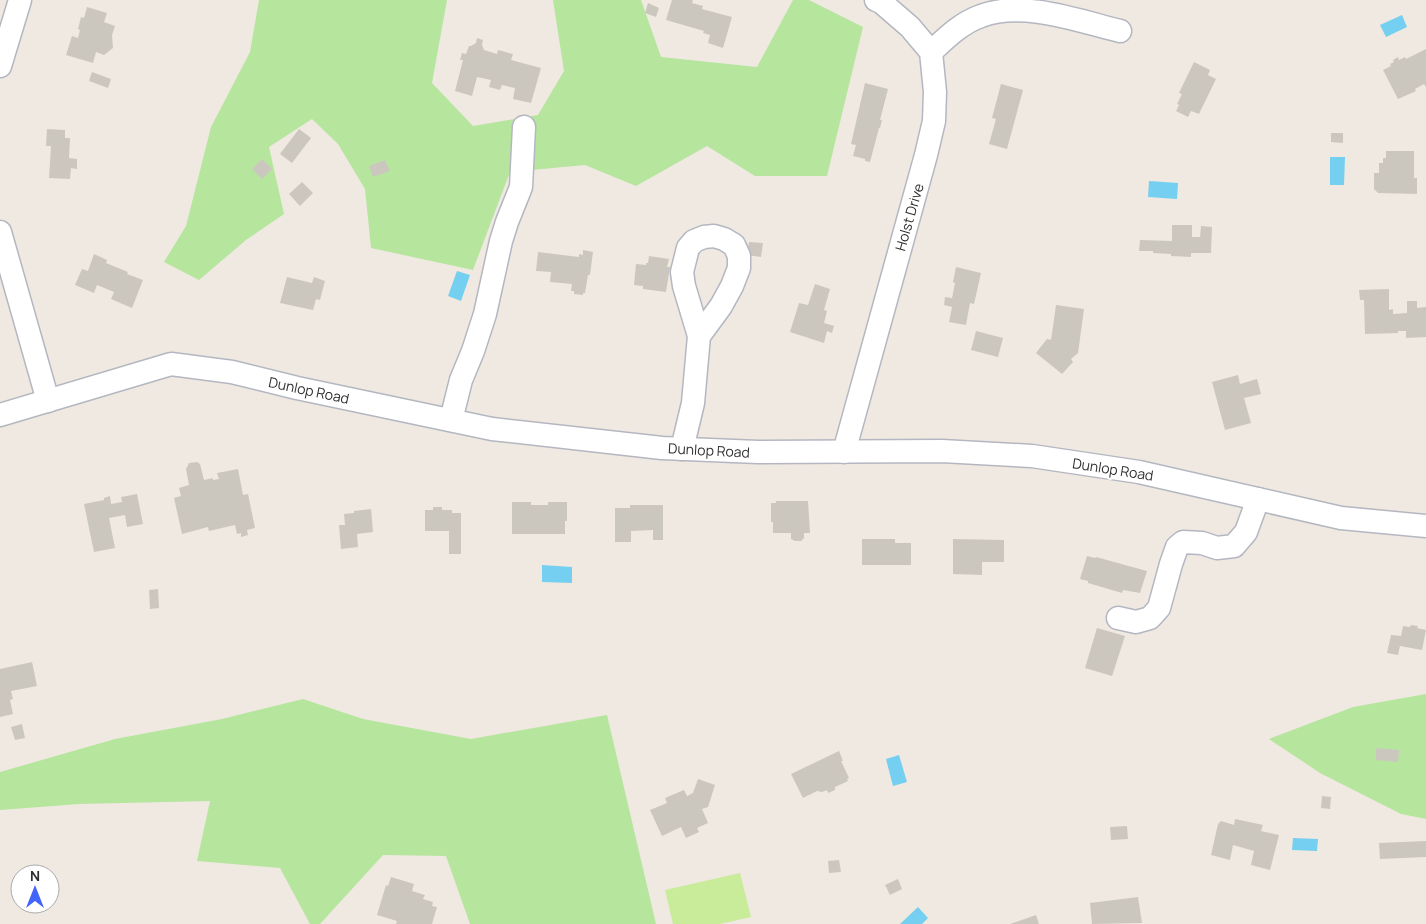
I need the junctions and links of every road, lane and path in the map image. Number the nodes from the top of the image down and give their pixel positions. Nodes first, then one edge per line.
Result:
1 (20, 0) edge
2 (876, 0) edge
3 (1120, 31) dead end
4 (931, 52) junction
5 (0, 66) edge
6 (524, 127) dead end
7 (0, 232) edge
8 (699, 336) dead end
9 (48, 401) junction
10 (0, 415) edge
11 (451, 420) junction
12 (682, 449) junction
13 (844, 452) junction
14 (1258, 499) junction
15 (1426, 526) edge
16 (1118, 618) dead end

1 - 5 street
2 - 4 street
3 - 4 street
4 - 13 street, Holst Drive
6 - 11 street
7 - 9 street
8 - 12 street
9 - 10 street, Dunlop Road
9 - 11 street, Dunlop Road
11 - 12 street, Dunlop Road
12 - 13 street, Dunlop Road
13 - 14 street, Dunlop Road
14 - 15 street, Dunlop Road
14 - 16 street

